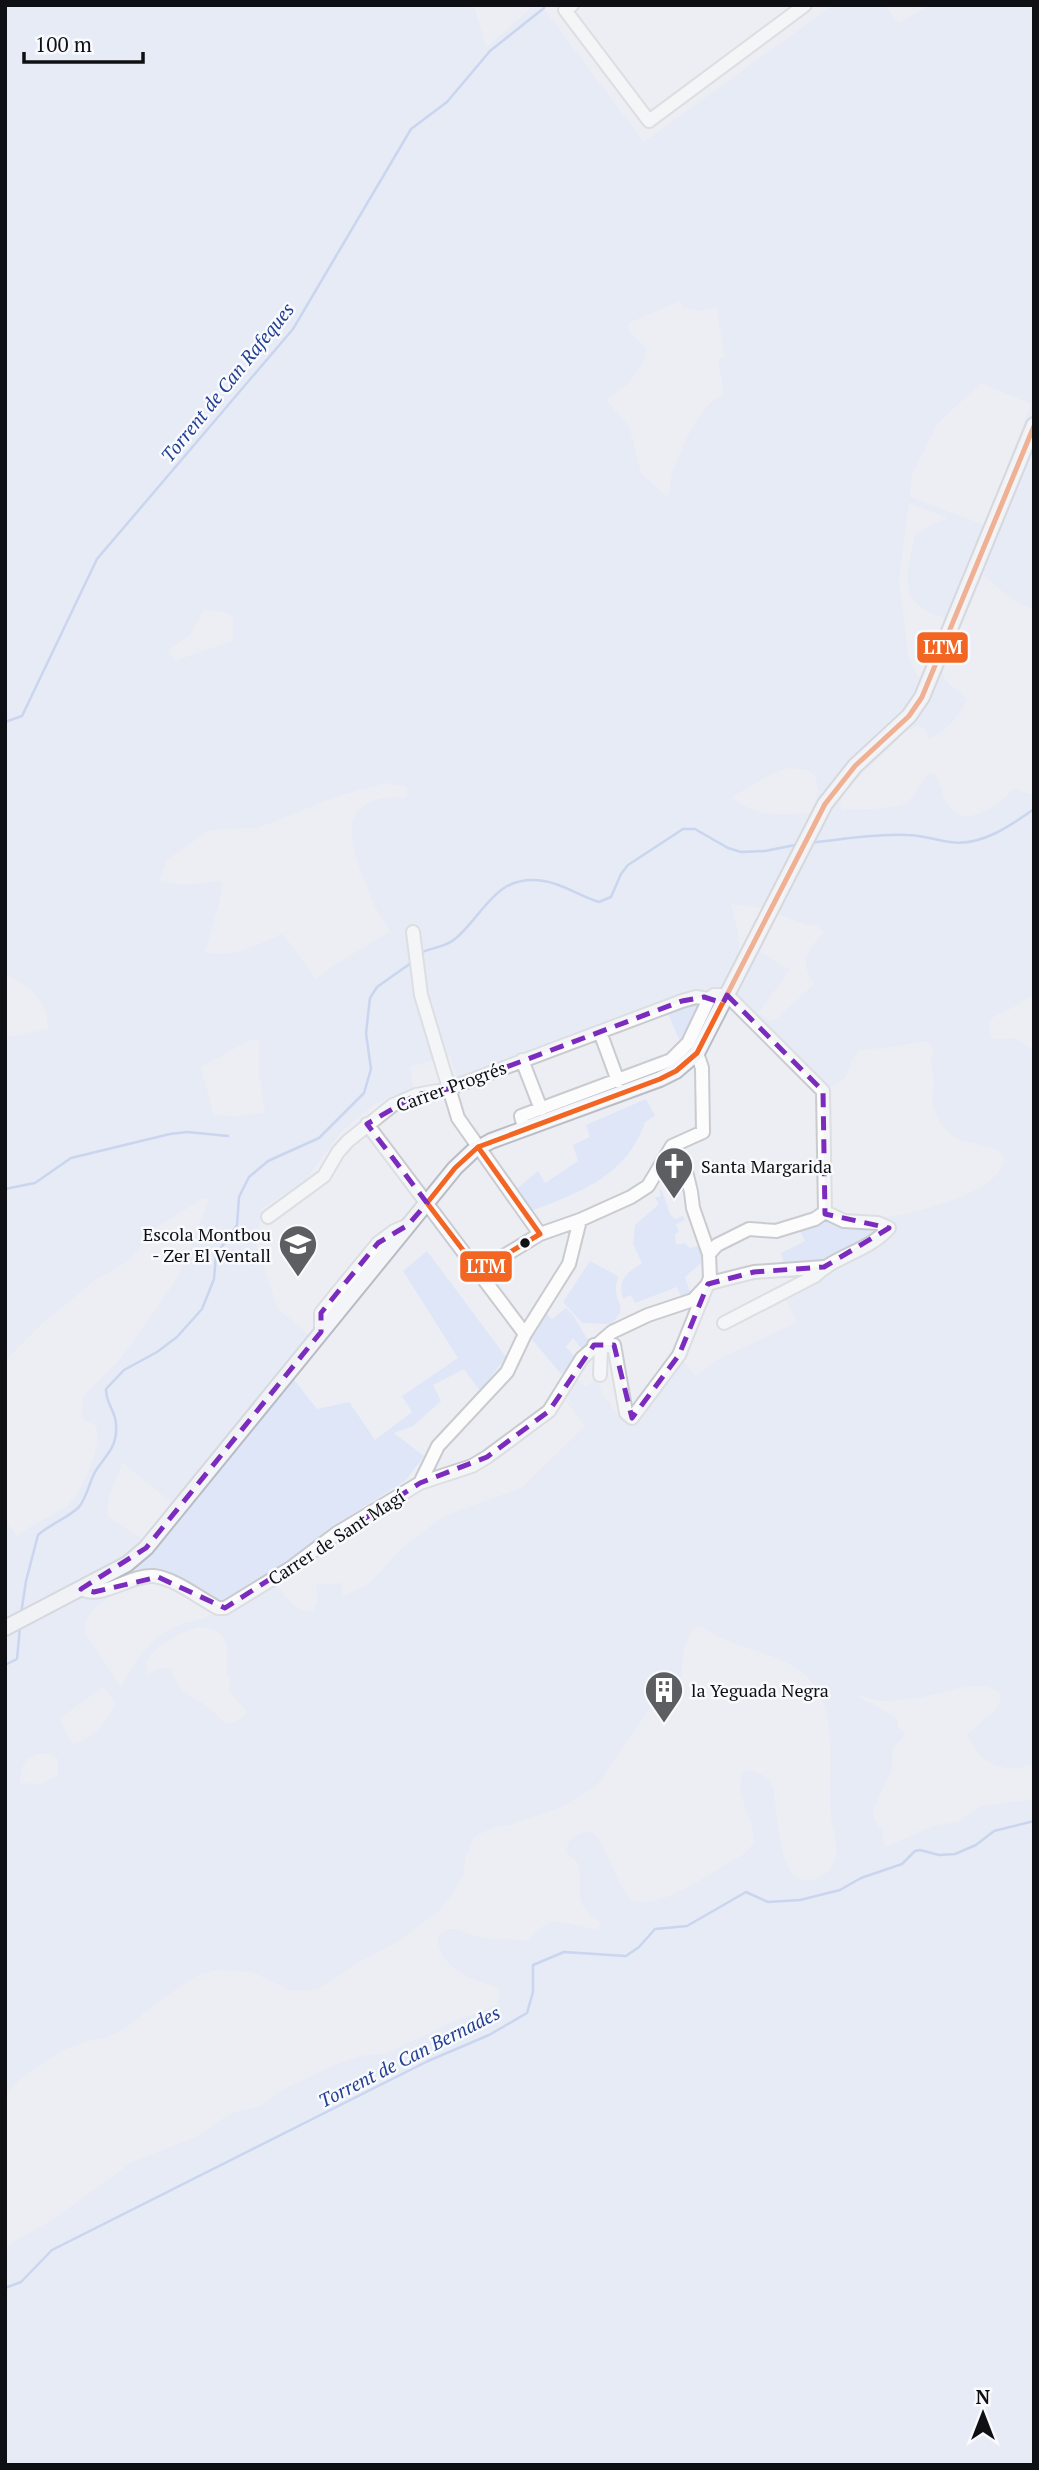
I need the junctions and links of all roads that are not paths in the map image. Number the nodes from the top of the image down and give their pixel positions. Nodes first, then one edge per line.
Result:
1 (572, 5) edge
2 (805, 5) edge
3 (1034, 425) edge
4 (413, 932) dead end
5 (730, 990) junction
6 (709, 999) junction
7 (719, 1012) junction
8 (600, 1032) junction
9 (697, 1053) junction
10 (522, 1060) junction
11 (618, 1081) junction
12 (447, 1089) junction
13 (541, 1109) junction
14 (367, 1124) junction
15 (524, 1128) junction
16 (672, 1146) junction
17 (478, 1147) junction
18 (426, 1203) junction
19 (825, 1212) junction
20 (268, 1217) dead end
21 (580, 1220) junction
22 (776, 1231) junction
23 (804, 1233) dead end
24 (540, 1234) junction
25 (709, 1254) junction
26 (824, 1267) junction
27 (479, 1271) junction
28 (708, 1284) junction
29 (724, 1323) dead end
30 (525, 1334) junction
31 (598, 1346) junction
32 (600, 1375) dead end
33 (420, 1483) junction
34 (80, 1589) junction
35 (5, 1628) edge

1 - 2 street
3 - 5 main road
4 - 12 street
5 - 6 street, Carrer Progrés
5 - 7 main road
5 - 19 street
6 - 7 street
6 - 8 street, Carrer Progrés
6 - 11 street
7 - 9 main road
8 - 10 street, Carrer Progrés
8 - 11 street
9 - 15 main road
9 - 16 street
10 - 12 street, Carrer Progrés
10 - 13 street
11 - 13 street
12 - 14 street, Carrer Progrés
12 - 17 street
13 - 15 street
14 - 18 street
14 - 20 street, Carrer Progrés
15 - 17 main road
16 - 21 street
16 - 25 street
17 - 18 main road
17 - 24 street
18 - 27 street
18 - 34 main road
19 - 22 street
19 - 26 street
21 - 24 street
21 - 30 street, Carrer de Sant Magí
22 - 23 street
22 - 25 street
24 - 27 street
25 - 28 street
26 - 28 street
26 - 29 street
27 - 30 street
28 - 31 street
28 - 31 street
30 - 33 street, Carrer de Sant Magí
31 - 32 street
31 - 33 street
33 - 34 street, Carrer de Sant Magí
34 - 35 main road

